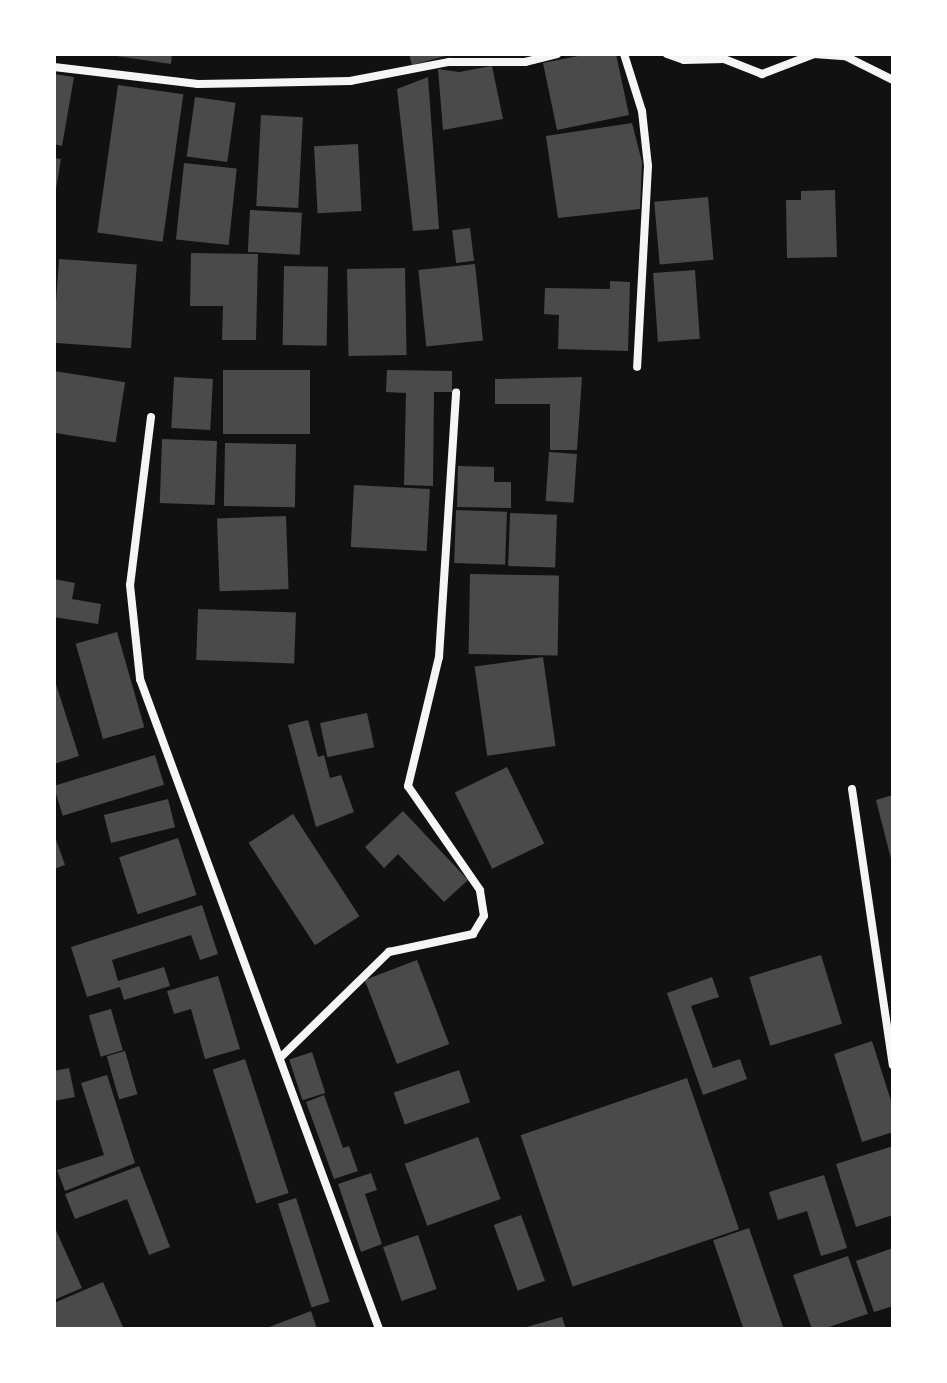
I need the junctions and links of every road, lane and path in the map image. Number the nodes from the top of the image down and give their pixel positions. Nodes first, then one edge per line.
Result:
1 (557, 54) edge
2 (624, 54) edge
3 (667, 54) edge
4 (687, 57) edge
5 (54, 67) edge
6 (893, 80) edge
7 (637, 367) dead end
8 (456, 393) dead end
9 (151, 417) dead end
10 (852, 789) dead end
11 (281, 1057) junction
12 (893, 1065) edge
13 (379, 1329) edge

1 - 5 street
2 - 7 street
3 - 4 street
4 - 6 street
8 - 11 street
9 - 11 street
10 - 12 street
11 - 13 street

